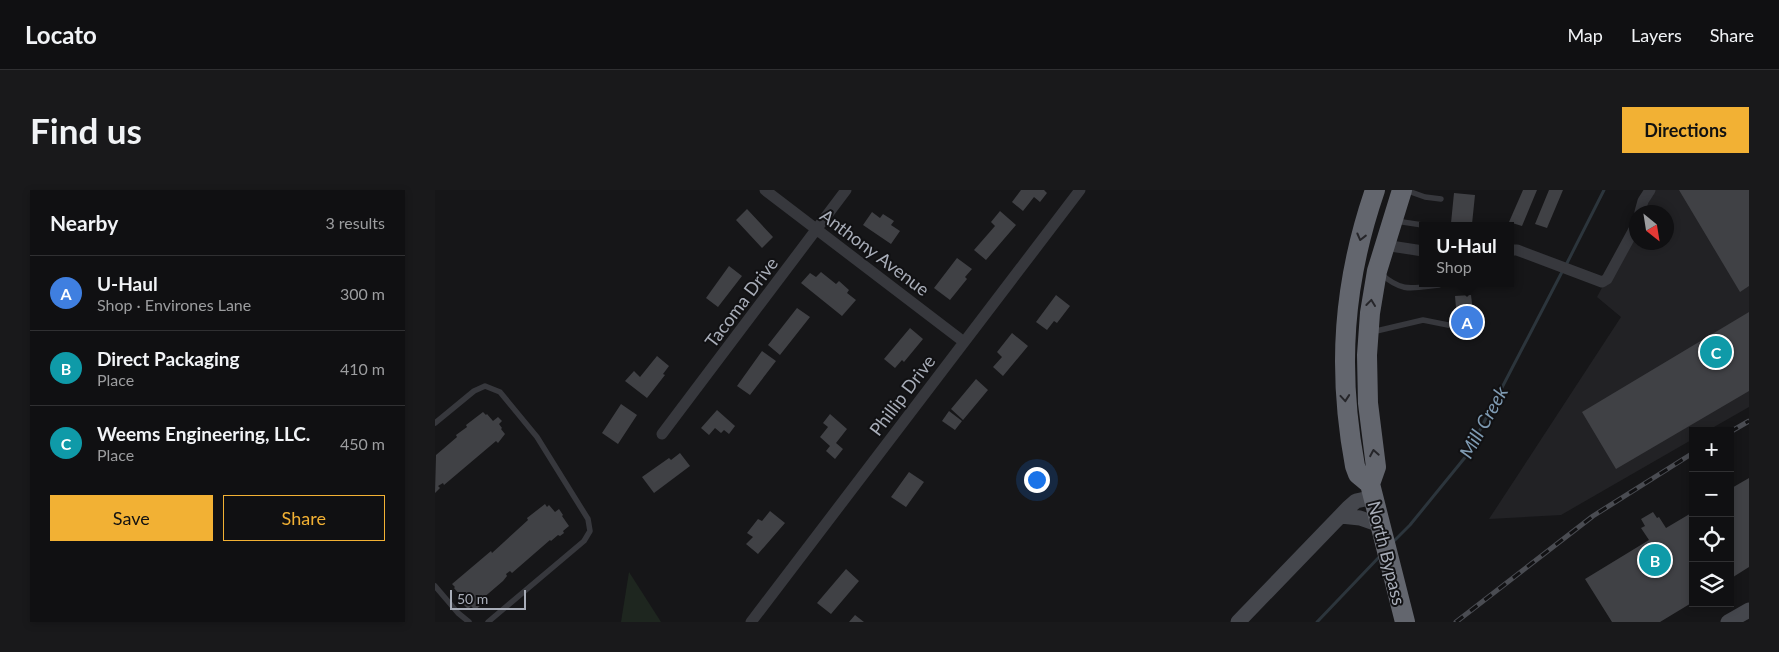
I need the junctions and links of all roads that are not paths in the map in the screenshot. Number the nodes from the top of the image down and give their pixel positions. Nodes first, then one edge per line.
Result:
1 (765, 190) edge
2 (846, 190) edge
3 (1081, 190) edge
4 (1375, 190) edge
5 (1404, 190) edge
6 (1651, 190) edge
7 (1441, 199) dead end
8 (1642, 205) edge
9 (1392, 220) junction
10 (1419, 224) edge
11 (817, 230) junction
12 (1629, 239) edge
13 (1384, 245) junction
14 (1419, 250) edge
15 (1514, 250) edge
16 (1377, 271) junction
17 (1422, 287) edge
18 (1453, 326) dead end
19 (1368, 334) junction
20 (964, 342) junction
21 (435, 424) edge
22 (662, 434) dead end
23 (1372, 490) junction
24 (1341, 516) junction
25 (1379, 525) junction
26 (435, 586) edge
27 (1749, 610) edge
28 (469, 622) edge
29 (488, 622) edge
30 (751, 622) edge
31 (1238, 622) edge
32 (1405, 622) edge
33 (1728, 622) edge

1 - 11 street, Anthony Avenue
2 - 11 street, Tacoma Drive
3 - 20 street, Phillip Drive
4 -> 23 highway
5 - 7 lane
5 - 9 highway
6 - 8 street
9 - 10 lane
9 - 13 highway
11 - 20 street, Anthony Avenue
11 - 22 street, Tacoma Drive
12 - 15 street
13 - 14 street
13 - 16 highway
16 - 17 lane
19 -> 16 highway
18 - 19 lane
23 -> 19 highway
20 - 30 street, Phillip Drive
21 - 29 lane
23 - 24 street
23 - 25 highway, North Bypass
24 - 25 street
24 - 31 street
25 - 32 highway, North Bypass
26 - 28 lane
27 - 33 street

